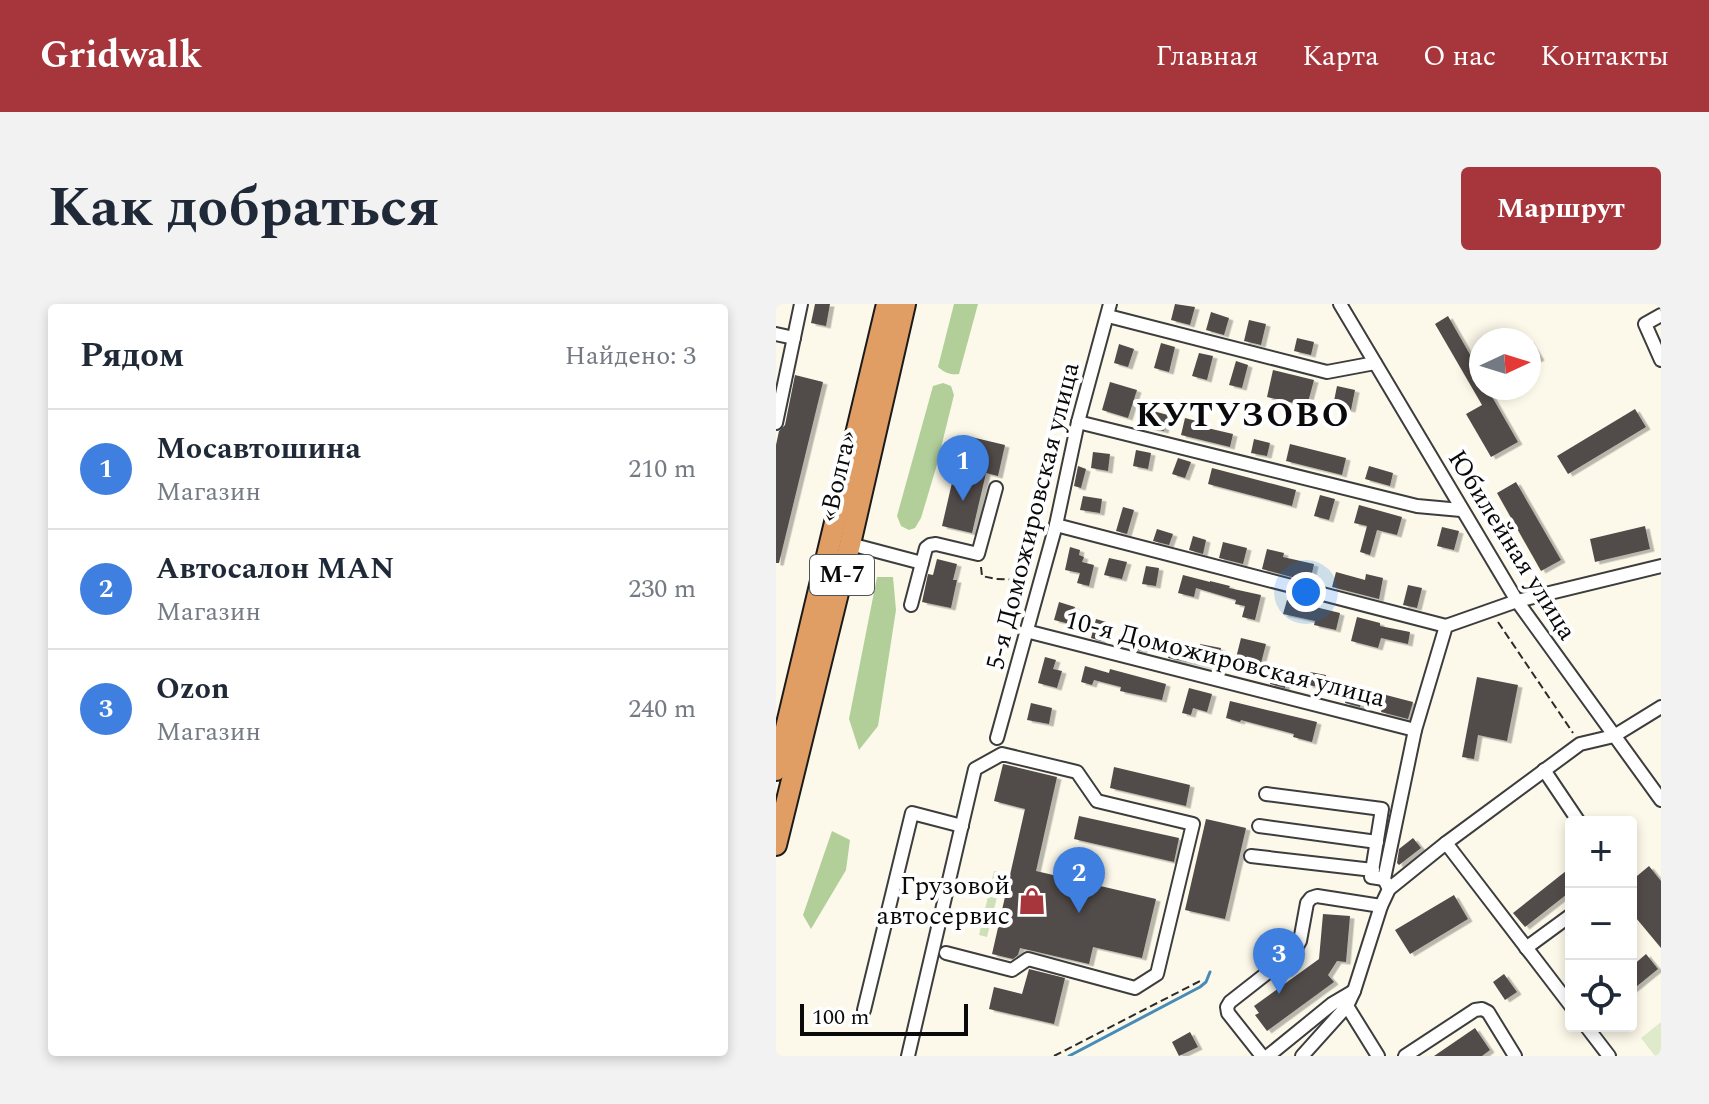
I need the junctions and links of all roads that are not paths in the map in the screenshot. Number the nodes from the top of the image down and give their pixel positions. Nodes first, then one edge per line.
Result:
1 (801, 304) edge
2 (887, 304) edge
3 (905, 304) edge
4 (1340, 304) edge
5 (1109, 310) edge
6 (1661, 315) edge
7 (776, 334) edge
8 (794, 338) junction
9 (1661, 360) edge
10 (1375, 363) junction
11 (1078, 422) junction
12 (776, 423) edge
13 (996, 488) dead end
14 (1461, 510) junction
15 (1056, 525) junction
16 (850, 544) junction
17 (922, 563) junction
18 (1661, 566) edge
19 (1517, 601) junction
20 (911, 605) dead end
21 (1446, 626) junction
22 (1026, 631) junction
23 (1661, 707) edge
24 (1415, 730) junction
25 (1614, 736) junction
26 (997, 738) dead end
27 (776, 770) edge
28 (1544, 770) junction
29 (1266, 794) dead end
30 (1661, 800) edge
31 (1575, 816) edge
32 (962, 826) junction
33 (1259, 826) dead end
34 (1377, 842) junction
35 (1446, 843) junction
36 (776, 845) edge
37 (1251, 856) dead end
38 (1373, 870) junction
39 (1387, 884) junction
40 (1381, 906) junction
41 (1565, 919) edge
42 (1526, 948) junction
43 (946, 953) dead end
44 (1354, 991) junction
45 (1565, 997) edge
46 (1347, 1006) junction
47 (864, 1010) dead end
48 (1591, 1032) edge
49 (908, 1056) edge
50 (1265, 1056) edge
51 (1302, 1056) edge
52 (1378, 1056) edge
53 (1405, 1056) edge
54 (1515, 1056) edge
55 (1609, 1056) edge

1 - 8 street
2 - 27 highway, «Волга» / М-7
3 - 16 highway, «Волга» / М-7
4 - 10 street, Юбилейная улица
5 - 10 street
5 - 11 street, 5-я Доможировская улица
6 - 9 street
7 - 8 street
8 - 12 street
10 - 14 street, Юбилейная улица
11 - 14 street
11 - 15 street, 5-я Доможировская улица
13 - 17 street
14 - 19 street, Юбилейная улица
15 - 21 street
15 - 22 street, 5-я Доможировская улица
16 - 17 street
16 - 36 highway, «Волга» / М-7
17 - 20 street
18 - 19 street
19 - 21 street
19 - 25 street, Юбилейная улица
21 - 24 street
22 - 24 street, 10-я Доможировская улица
22 - 26 street, 5-я Доможировская улица
23 - 25 street
24 - 39 street
25 - 28 street
25 - 30 street, Юбилейная улица
28 - 31 street
28 - 35 street
29 - 34 street
32 - 43 street
32 - 47 street
32 - 49 street
33 - 34 street
34 - 38 street
35 - 39 street
35 - 42 street
37 - 38 street
38 - 39 street
39 - 40 street
40 - 44 street
40 - 50 street
41 - 42 street
42 - 45 street
44 - 46 street
44 - 50 street
46 - 51 street
46 - 52 street
48 - 55 street
53 - 54 street

